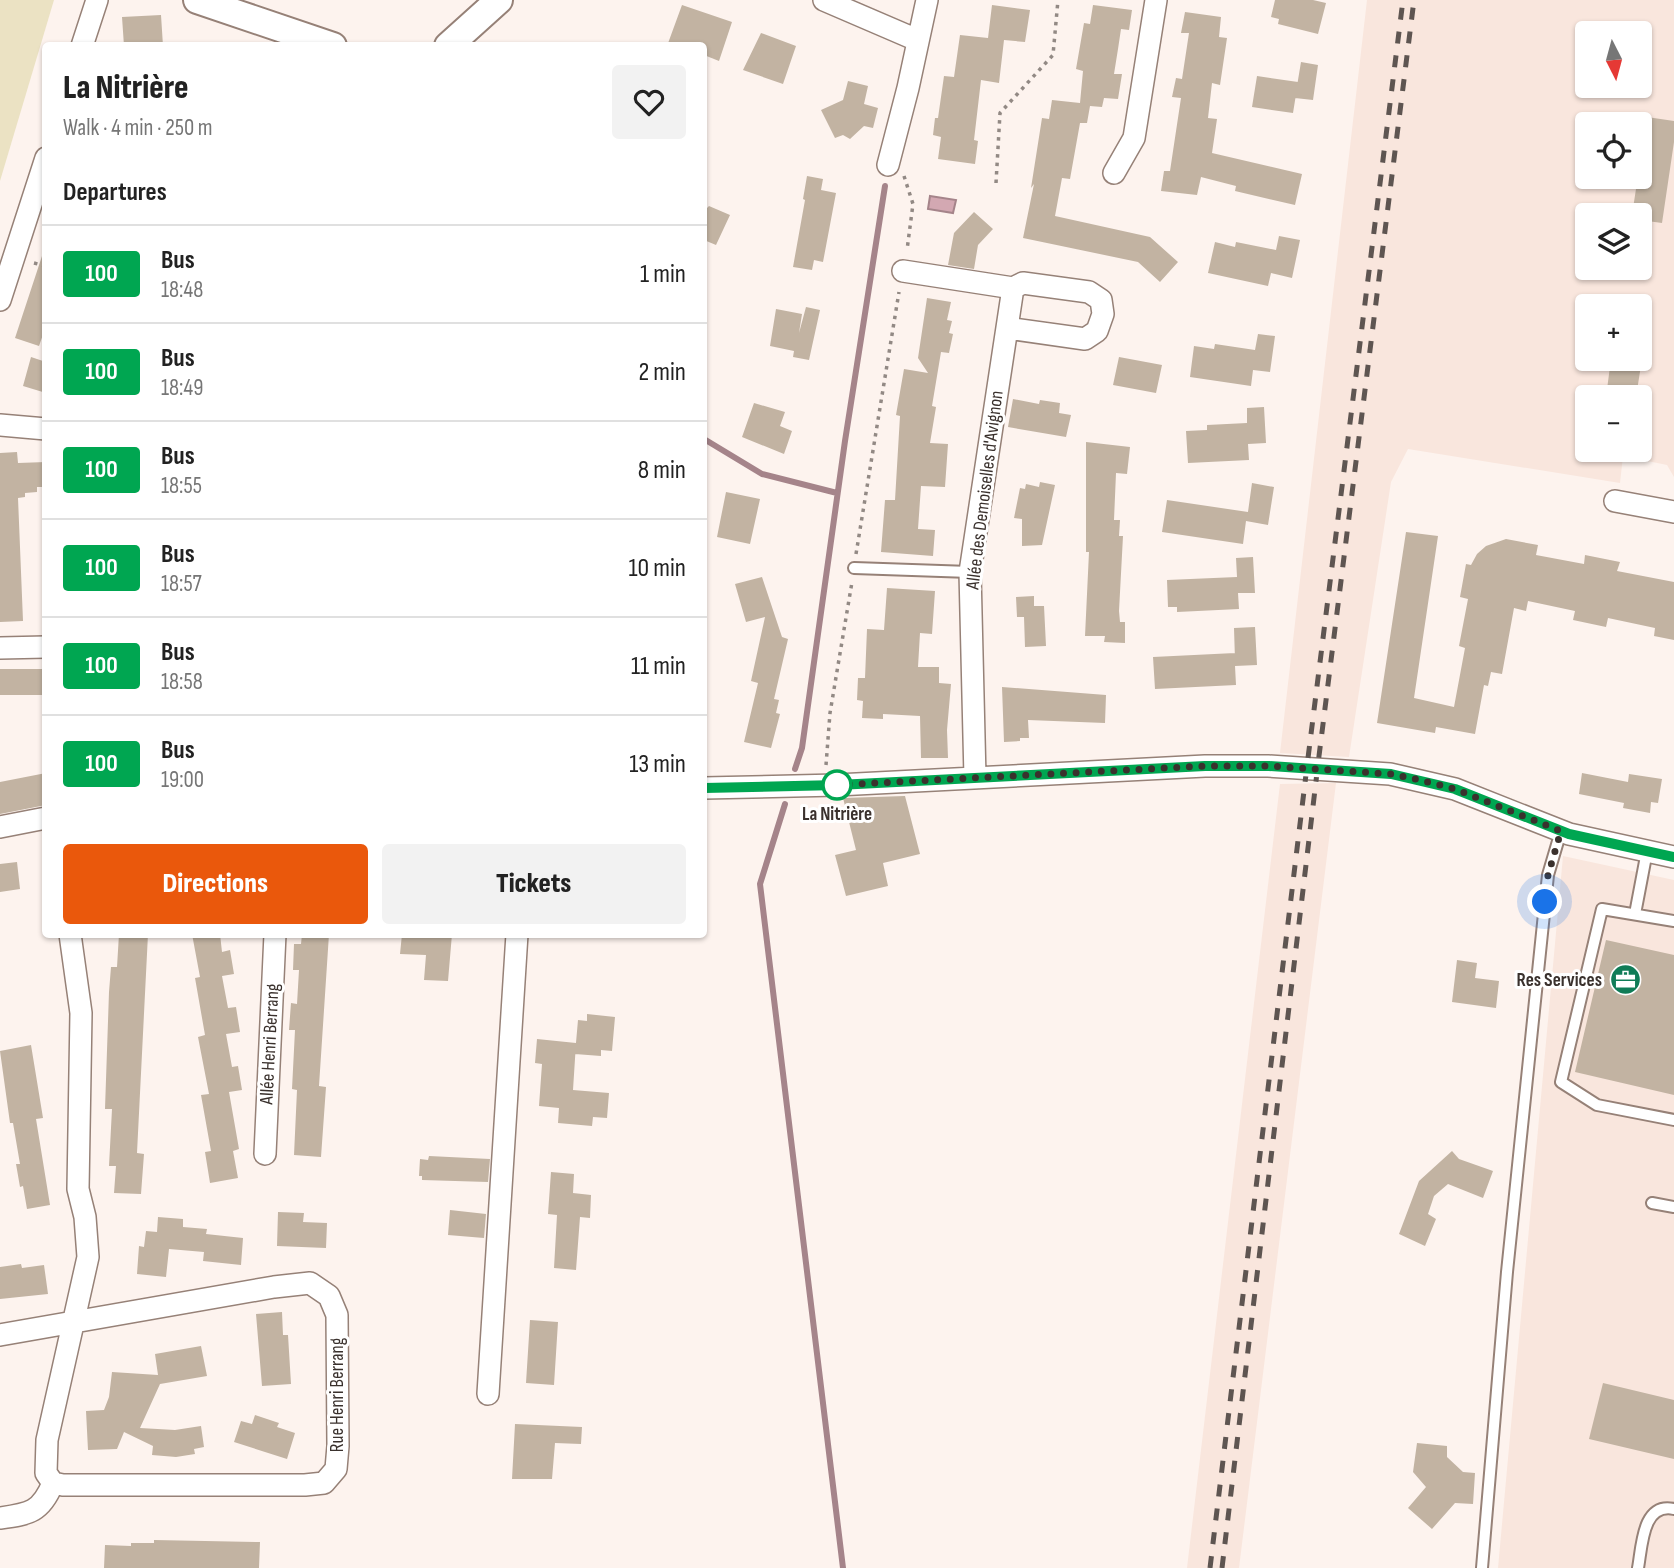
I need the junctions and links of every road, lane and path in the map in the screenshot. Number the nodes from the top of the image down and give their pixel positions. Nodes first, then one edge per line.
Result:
1 (97, 0) edge
2 (197, 0) edge
3 (499, 0) edge
4 (824, 0) edge
5 (927, 0) edge
6 (1058, 0) edge
7 (1156, 0) edge
8 (917, 40) junction
9 (83, 42) edge
10 (321, 42) edge
11 (452, 42) edge
12 (888, 165) dead end
13 (42, 170) edge
14 (1114, 173) dead end
15 (996, 183) dead end
16 (909, 188) dead end
17 (903, 271) junction
18 (1013, 288) junction
19 (0, 300) edge
20 (1007, 328) junction
21 (0, 425) edge
22 (42, 429) edge
23 (1615, 500) dead end
24 (1674, 512) edge
25 (854, 568) junction
26 (970, 572) junction
27 (42, 647) edge
28 (0, 648) edge
29 (975, 778) junction
30 (825, 785) junction
31 (707, 788) edge
32 (42, 819) edge
33 (0, 827) edge
34 (1561, 831) junction
35 (1647, 851) junction
36 (1674, 857) edge
37 (1635, 914) junction
38 (1674, 921) edge
39 (71, 938) edge
40 (275, 938) edge
41 (517, 938) edge
42 (1674, 1120) edge
43 (265, 1154) dead end
44 (1653, 1203) dead end
45 (1674, 1207) edge
46 (74, 1322) junction
47 (0, 1335) edge
48 (488, 1394) dead end
49 (53, 1483) junction
50 (1674, 1509) edge
51 (0, 1518) edge
52 (1482, 1568) edge
53 (1638, 1568) edge

1 - 9 street
2 - 10 street
3 - 11 street
4 - 8 street
5 - 8 street
6 - 15 path
7 - 14 street
8 - 12 street
13 - 19 street
16 - 17 path
17 - 18 street
17 - 25 path
18 - 20 street, Allée des Demoiselles d'Avignon
18 - 20 street
20 - 26 street, Allée des Demoiselles d'Avignon
21 - 22 street
23 - 24 street
25 - 26 lane
25 - 30 path
26 - 29 street, Allée des Demoiselles d'Avignon
27 - 28 street
29 - 30 street
29 - 34 street
30 - 31 street
32 - 33 street
34 - 35 street
34 - 52 lane
35 - 36 street
35 - 37 lane
37 - 38 lane
37 - 42 lane
39 - 46 street
40 - 43 street, Allée Henri Berrang
41 - 48 street
44 - 45 lane
46 - 47 street, Rue Henri Berrang
46 - 49 street
46 - 49 street, Rue Henri Berrang
49 - 51 street
50 - 53 lane

